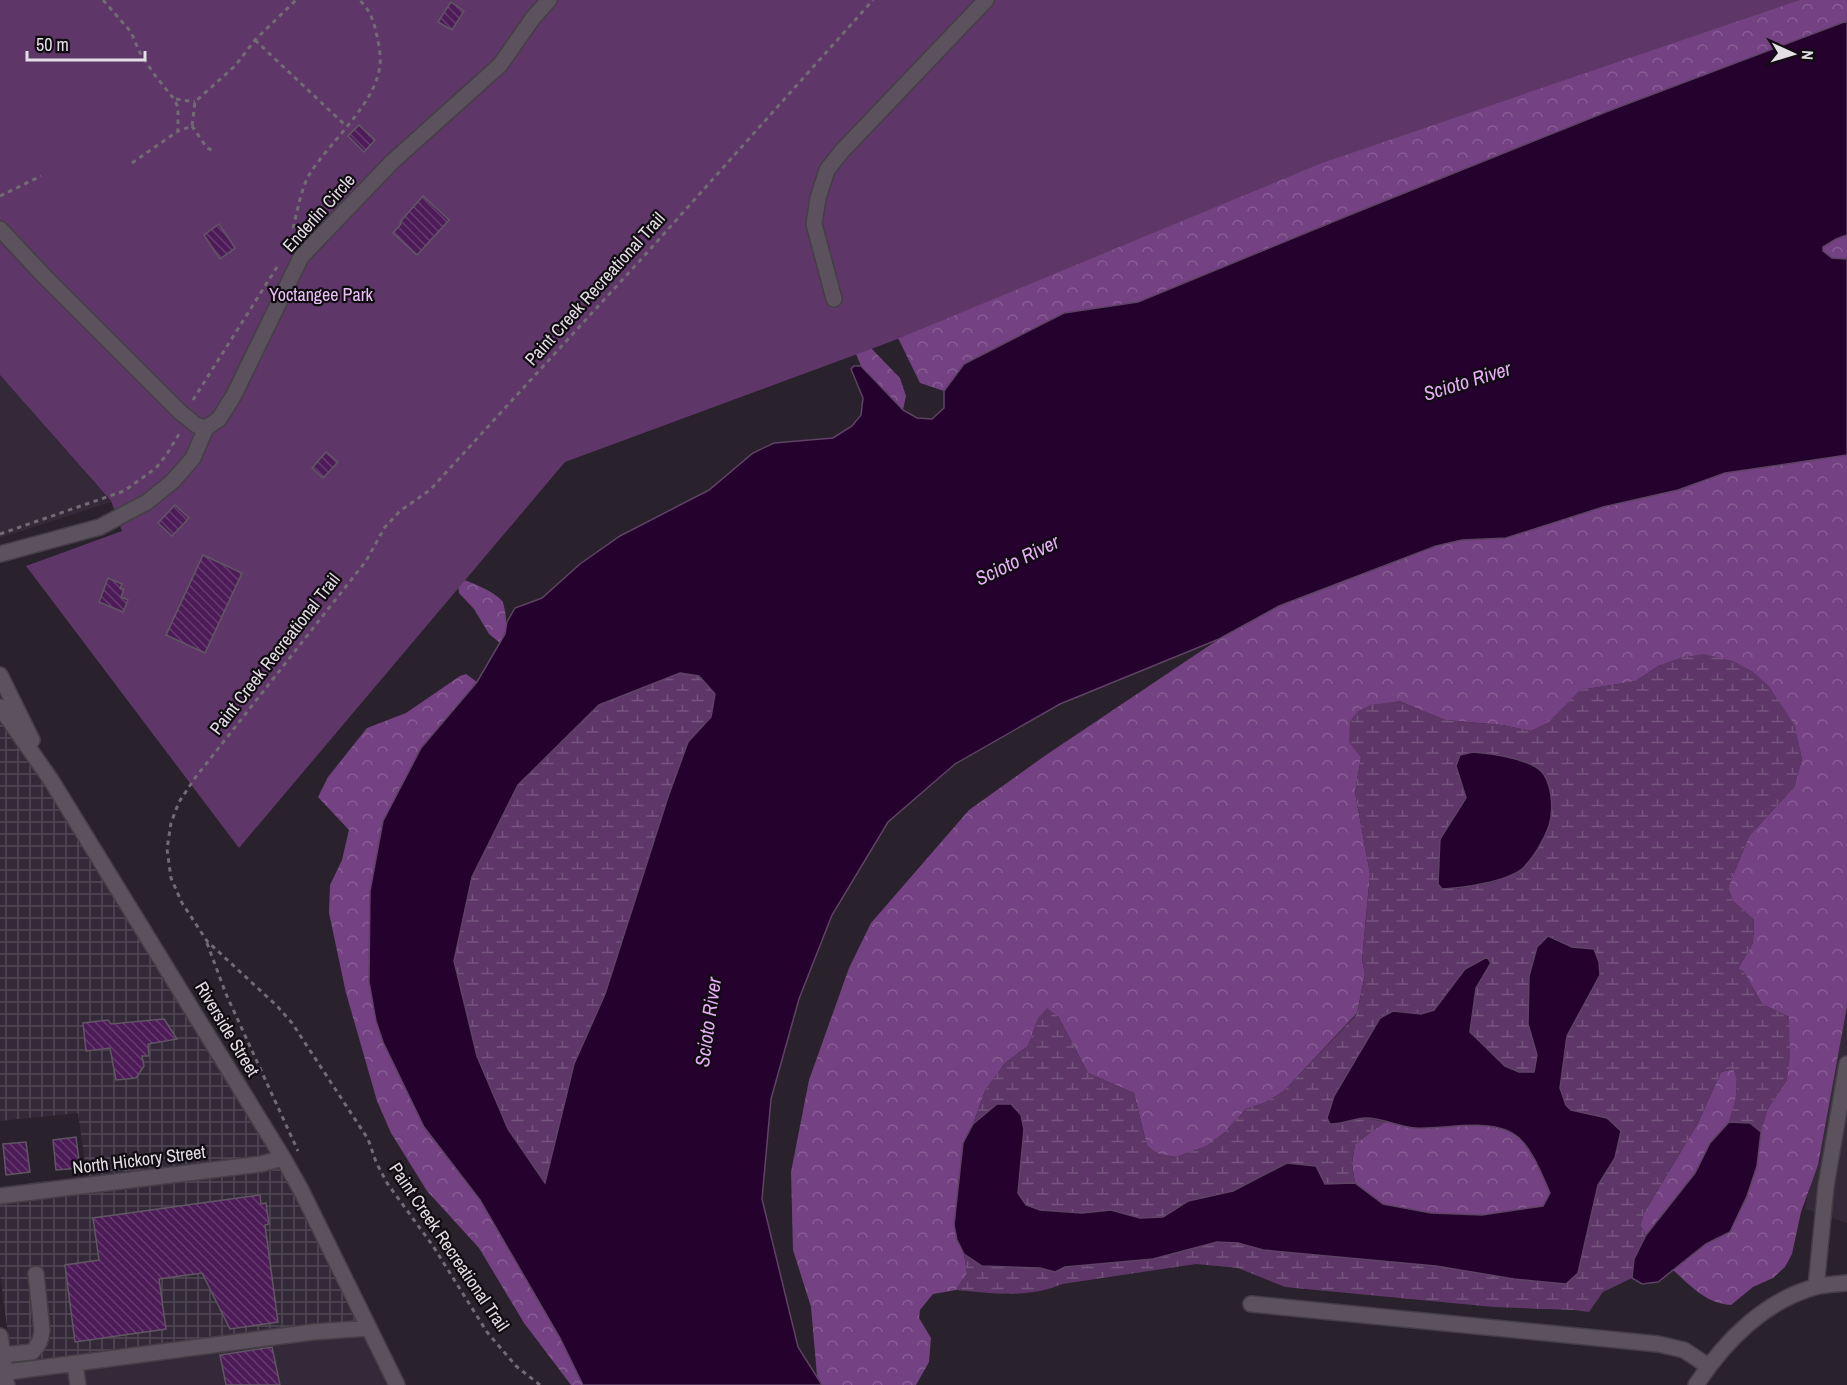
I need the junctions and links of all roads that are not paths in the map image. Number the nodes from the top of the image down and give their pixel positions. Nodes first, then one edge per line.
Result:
1 (549, 0) edge
2 (986, 0) edge
3 (0, 229) edge
4 (834, 299) dead end
5 (206, 428) junction
6 (0, 554) edge
7 (0, 675) edge
8 (0, 707) edge
9 (51, 780) junction
10 (1847, 1064) edge
11 (283, 1158) junction
12 (0, 1196) edge
13 (36, 1274) dead end
14 (1847, 1283) edge
15 (1816, 1287) junction
16 (1251, 1304) dead end
17 (369, 1328) junction
18 (0, 1336) edge
19 (2, 1355) junction
20 (75, 1364) junction
21 (1708, 1366) junction
22 (4, 1377) edge
23 (78, 1385) edge
24 (397, 1385) edge
25 (1696, 1385) edge

1 - 5 street, Enderlin Circle
2 - 4 street
3 - 5 street
5 - 6 street
7 - 9 street
8 - 9 street, Riverside Street
9 - 11 street, Riverside Street
10 - 15 street
11 - 12 street, North Hickory Street
11 - 17 street, Riverside Street
13 - 19 street
14 - 15 street
15 - 21 street
16 - 21 street
17 - 20 street
17 - 24 street, Riverside Street
18 - 19 street
19 - 22 street
20 - 22 street
20 - 23 street
21 - 25 street

